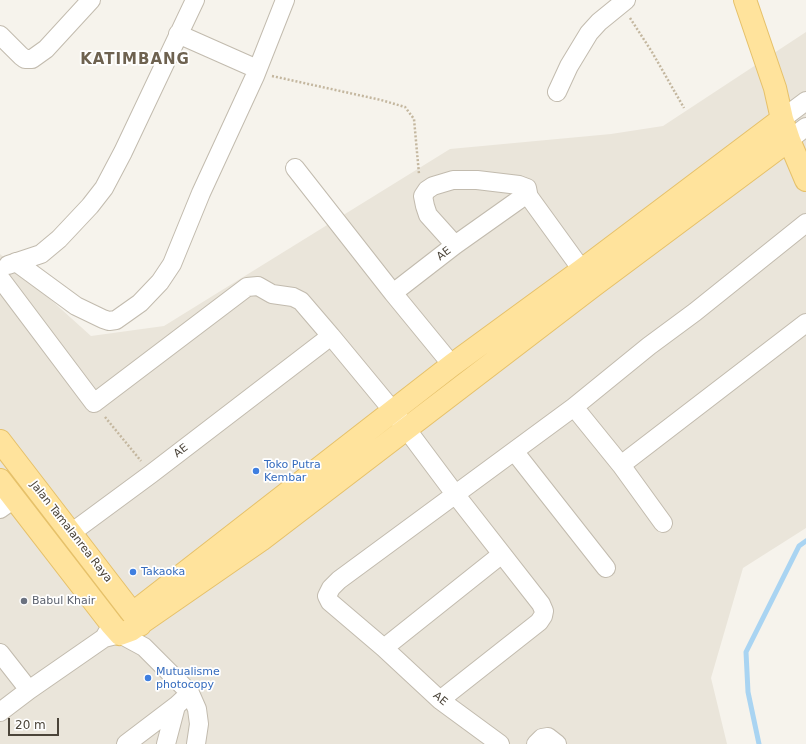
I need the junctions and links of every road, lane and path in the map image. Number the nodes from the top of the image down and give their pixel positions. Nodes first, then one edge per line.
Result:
1 (91, 0) edge
2 (195, 0) edge
3 (285, 0) edge
4 (745, 0) edge
5 (624, 2) edge
6 (178, 34) junction
7 (0, 35) edge
8 (257, 69) junction
9 (557, 92) dead end
10 (684, 108) dead end
11 (798, 110) edge
12 (806, 127) edge
13 (789, 140) junction
14 (295, 168) dead end
15 (806, 180) edge
16 (527, 194) junction
17 (423, 196) junction
18 (806, 223) edge
19 (455, 245) junction
20 (16, 262) junction
21 (0, 272) edge
22 (0, 278) edge
23 (588, 278) junction
24 (393, 293) junction
25 (806, 323) edge
26 (331, 336) junction
27 (452, 365) junction
28 (94, 403) junction
29 (574, 407) junction
30 (393, 410) junction
31 (407, 429) junction
32 (0, 441) edge
33 (514, 451) junction
34 (621, 465) junction
35 (151, 474) junction
36 (0, 480) edge
37 (455, 494) junction
38 (7, 504) edge
39 (663, 523) dead end
40 (71, 533) junction
41 (502, 554) junction
42 (606, 568) dead end
43 (122, 627) junction
44 (384, 648) junction
45 (0, 653) edge
46 (29, 690) junction
47 (190, 693) junction
48 (440, 700) junction
49 (176, 706) junction
50 (0, 712) edge
51 (126, 744) edge
52 (166, 744) edge
53 (196, 744) edge
54 (500, 744) edge
55 (536, 744) edge
56 (557, 744) edge

1 - 7 street
2 - 6 street
3 - 8 street
4 - 11 main road
5 - 9 street
5 - 10 path
6 - 8 street
6 - 20 street
8 - 17 path
8 - 20 street
11 - 13 main road
11 - 23 main road
12 - 13 street
13 - 15 main road
13 - 23 main road
14 - 24 street
16 - 17 street
16 - 19 street, AE
16 - 23 street
17 - 19 street
18 - 29 street
19 - 24 street, AE
20 - 21 street
22 - 28 street
23 - 27 main road
23 - 31 main road
24 - 27 street
25 - 34 street
26 - 28 street
26 - 30 street
26 - 35 street, AE
27 - 30 main road
28 - 35 path
29 - 33 street
29 - 34 street
30 - 31 street
30 - 43 main road
31 - 37 street
31 - 43 main road
32 - 40 main road, Jalan Tamalanrea Raya
33 - 37 street
33 - 42 street
34 - 39 street
35 - 40 street, AE
36 - 38 main road
37 - 41 street
37 - 44 street, AE
38 - 43 main road
40 - 43 main road, Jalan Tamalanrea Raya
41 - 44 street
41 - 48 street
43 - 46 street
43 - 47 street
44 - 48 street, AE
45 - 46 street
46 - 50 street
47 - 49 street
47 - 53 street
48 - 54 street, AE
49 - 51 street
49 - 52 street
55 - 56 street

